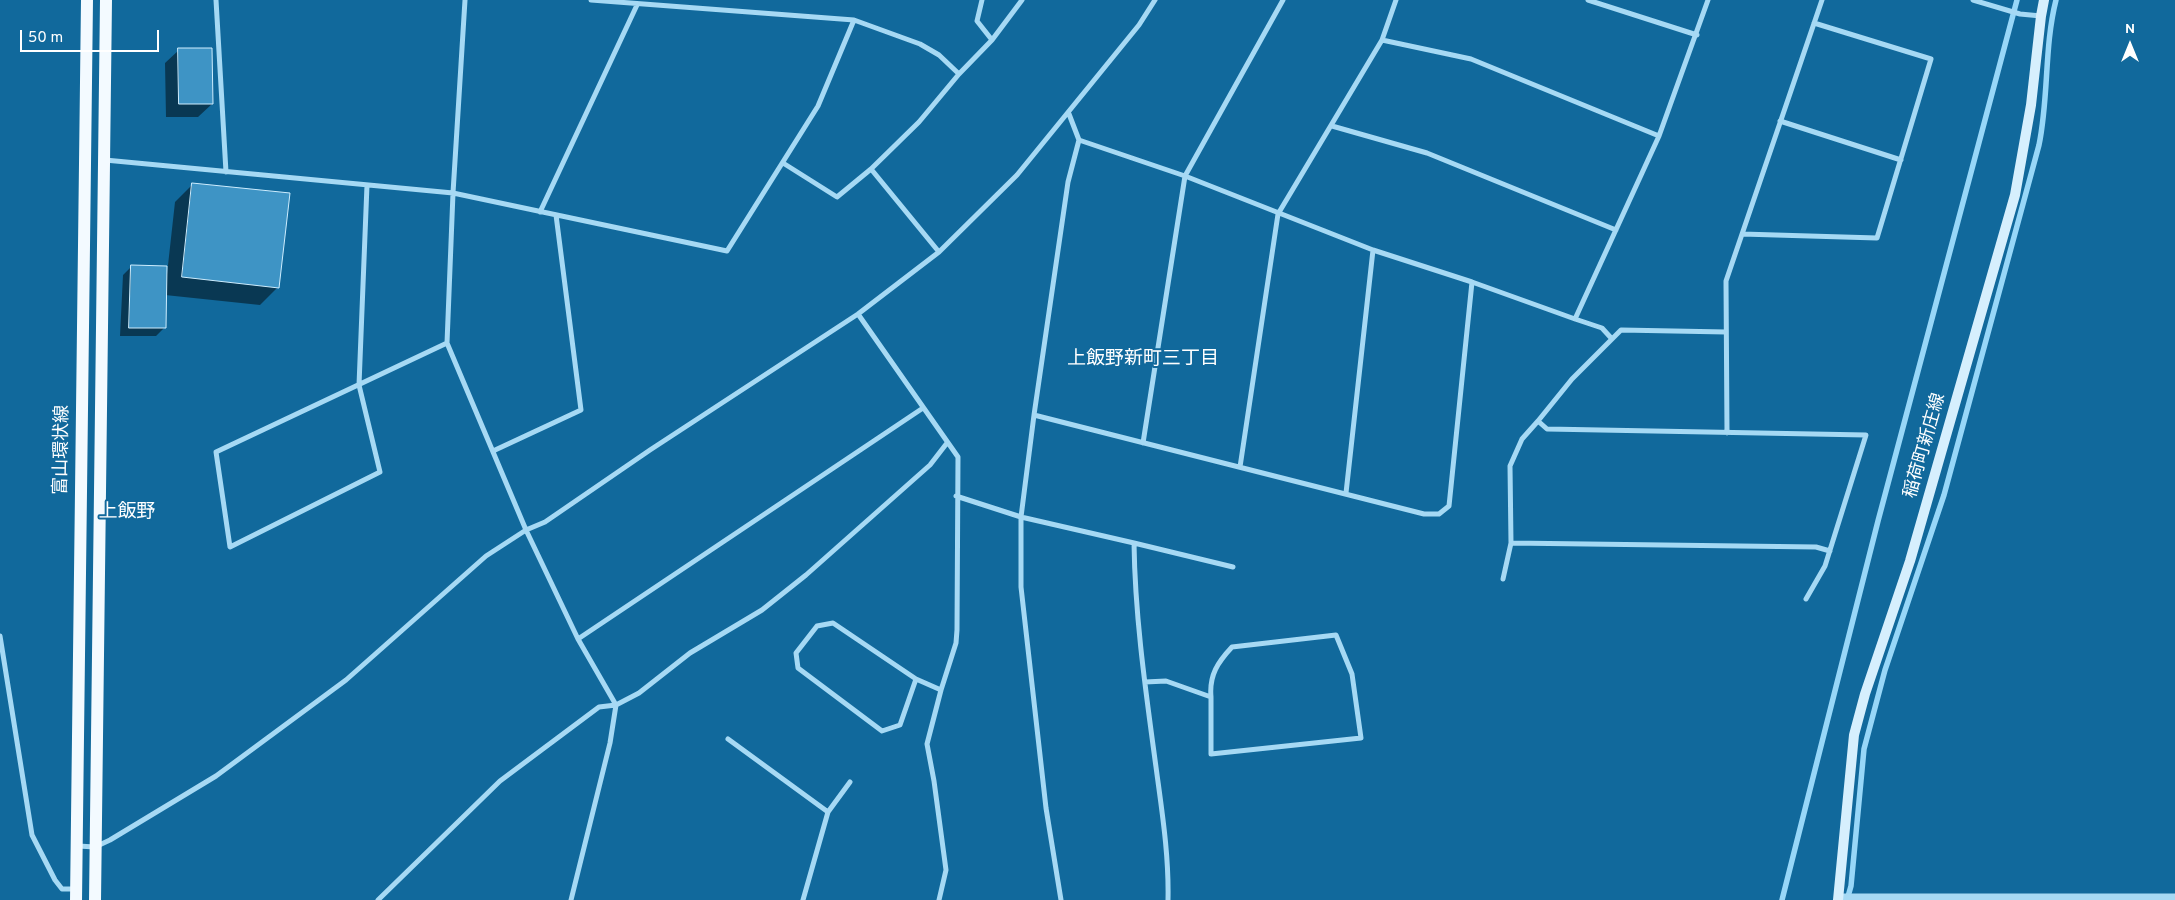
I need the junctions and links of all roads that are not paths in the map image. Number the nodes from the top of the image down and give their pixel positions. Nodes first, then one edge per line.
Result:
1 (87, 0) edge
2 (106, 0) edge
3 (216, 0) edge
4 (465, 0) edge
5 (591, 0) edge
6 (982, 0) edge
7 (1022, 0) edge
8 (1155, 0) edge
9 (1283, 0) edge
10 (1396, 0) edge
11 (1588, 0) edge
12 (1708, 0) edge
13 (1822, 0) edge
14 (1973, 0) edge
15 (2044, 0) edge
16 (637, 5) junction
17 (2041, 16) junction
18 (854, 20) junction
19 (1814, 23) junction
20 (1697, 35) junction
21 (992, 40) junction
22 (1382, 40) junction
23 (959, 74) junction
24 (1069, 114) junction
25 (1780, 121) junction
26 (1332, 126) junction
27 (1659, 136) junction
28 (1079, 140) junction
29 (105, 160) junction
30 (1901, 160) junction
31 (783, 163) junction
32 (871, 169) junction
33 (226, 172) junction
34 (1185, 176) junction
35 (367, 185) junction
36 (453, 193) junction
37 (540, 212) junction
38 (1278, 214) junction
39 (556, 215) junction
40 (1616, 230) junction
41 (1742, 234) junction
42 (1373, 250) junction
43 (939, 252) junction
44 (1472, 282) junction
45 (858, 314) junction
46 (1575, 319) junction
47 (1726, 332) junction
48 (1612, 339) junction
49 (447, 343) junction
50 (359, 385) junction
51 (923, 408) junction
52 (1034, 416) junction
53 (1538, 421) junction
54 (1727, 433) junction
55 (1143, 443) junction
56 (947, 444) junction
57 (493, 451) junction
58 (1240, 467) junction
59 (1346, 493) junction
60 (956, 496) junction
61 (1021, 517) junction
62 (526, 530) junction
63 (1134, 543) junction
64 (1511, 544) junction
65 (1830, 550) junction
66 (1233, 567) dead end
67 (1503, 578) dead end
68 (1806, 600) dead end
69 (0, 636) edge
70 (578, 638) junction
71 (916, 678) junction
72 (1145, 682) junction
73 (941, 690) junction
74 (1211, 697) junction
75 (616, 705) junction
76 (728, 740) dead end
77 (850, 782) dead end
78 (828, 812) junction
79 (75, 846) junction
80 (95, 847) junction
81 (76, 894) edge
82 (2175, 898) edge
83 (1839, 899) edge
84 (95, 900) edge
85 (378, 900) edge
86 (571, 900) edge
87 (803, 900) edge
88 (939, 900) edge
89 (1061, 900) edge
90 (1168, 900) edge

1 - 79 main road, 富山環状線
2 - 29 main road
3 - 33 street
4 - 36 street
5 - 16 street
6 - 21 street
7 - 21 street
8 - 24 street
9 - 34 street
10 - 22 street
11 - 20 street
12 - 20 street
13 - 19 street
14 - 17 street
15 - 17 main road, 稲荷町新庄線
16 - 18 street
16 - 37 street
17 - 83 main road, 稲荷町新庄線
18 - 23 street
18 - 31 street
19 - 25 street
19 - 30 street
20 - 27 street
21 - 23 street
22 - 26 street
22 - 27 street
23 - 32 street
24 - 28 street
24 - 43 street
25 - 30 street
25 - 41 street
26 - 38 street
26 - 40 street
27 - 40 street
28 - 34 street
28 - 52 street
29 - 33 street
29 - 80 main road
30 - 41 street
31 - 32 street
31 - 39 street
32 - 43 street
33 - 35 street
34 - 38 street
34 - 55 street
35 - 36 street
35 - 50 street
36 - 37 street
36 - 49 street
37 - 39 street
38 - 42 street
38 - 58 street
39 - 57 street
40 - 46 street
41 - 47 street
42 - 44 street
42 - 59 street
43 - 45 street
44 - 46 street
44 - 59 street
45 - 51 street
45 - 62 street
46 - 48 street
47 - 48 street
47 - 54 street
48 - 53 street
49 - 50 street
49 - 57 street
50 - 50 street
51 - 56 street
51 - 70 street
52 - 55 street
52 - 61 street
53 - 54 street
53 - 64 street
54 - 65 street
55 - 58 street
56 - 60 street
56 - 75 street
57 - 62 street
58 - 59 street
60 - 61 street
60 - 73 street
61 - 63 street
61 - 89 street
62 - 70 street
62 - 80 street
63 - 66 street
63 - 72 street
64 - 65 street
64 - 67 street
65 - 68 street
69 - 81 street
70 - 75 street
71 - 71 street
71 - 73 street
72 - 74 street
72 - 90 street
73 - 88 street
74 - 74 street
75 - 85 street
75 - 86 street
76 - 78 street
77 - 78 street
78 - 87 street
79 - 80 street
79 - 81 main road, 富山環状線
80 - 84 main road
82 - 83 street

